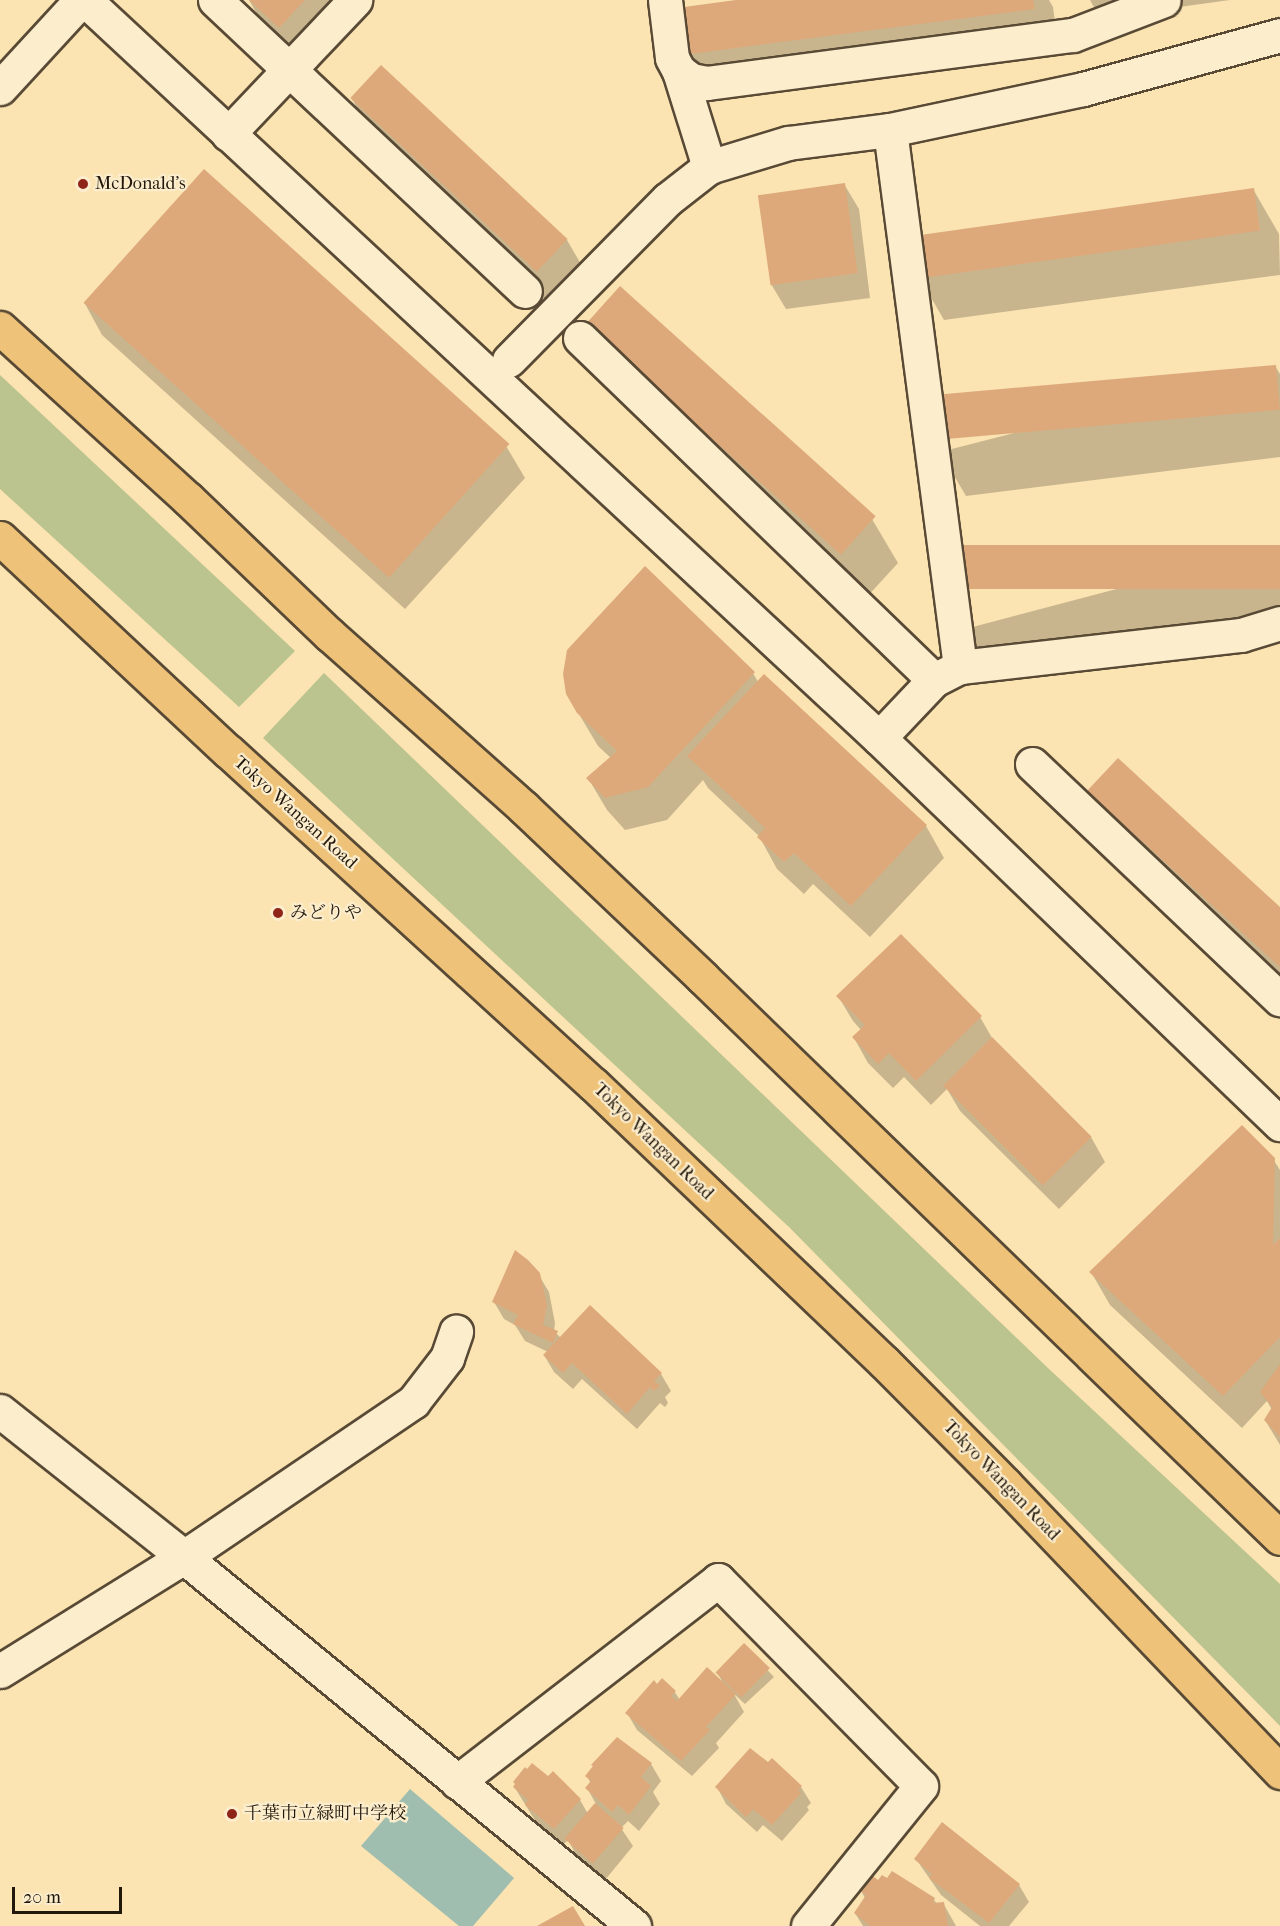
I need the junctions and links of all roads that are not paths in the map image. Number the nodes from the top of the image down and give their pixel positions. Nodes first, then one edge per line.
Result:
1 (83, 0) edge
2 (215, 0) edge
3 (355, 0) edge
4 (665, 0) edge
5 (1164, 0) edge
6 (1280, 35) edge
7 (290, 69) junction
8 (679, 71) junction
9 (0, 88) edge
10 (890, 130) junction
11 (228, 134) junction
12 (709, 167) junction
13 (525, 291) dead end
14 (0, 328) edge
15 (580, 338) dead end
16 (509, 360) dead end
17 (0, 538) edge
18 (1280, 623) edge
19 (947, 674) junction
20 (879, 738) junction
21 (1032, 764) dead end
22 (1280, 999) edge
23 (1280, 1124) edge
24 (456, 1332) dead end
25 (0, 1411) edge
26 (1280, 1538) edge
27 (184, 1557) junction
28 (0, 1671) edge
29 (1280, 1772) edge
30 (457, 1782) junction
31 (634, 1926) edge
32 (808, 1926) edge

1 - 9 street
1 - 11 street
2 - 7 street
3 - 7 street
4 - 8 street
5 - 8 street
6 - 10 street
7 - 11 street
7 - 13 street
8 - 12 street
10 - 12 street
10 - 19 street
11 - 20 street
12 - 16 street
14 - 26 highway
15 - 19 street
17 - 29 highway, Tokyo Wangan Road
18 - 19 street
19 - 20 street
20 - 23 street
21 - 22 street
24 - 27 street
25 - 27 street
27 - 28 street
27 - 30 street
30 - 31 street
30 - 32 street

